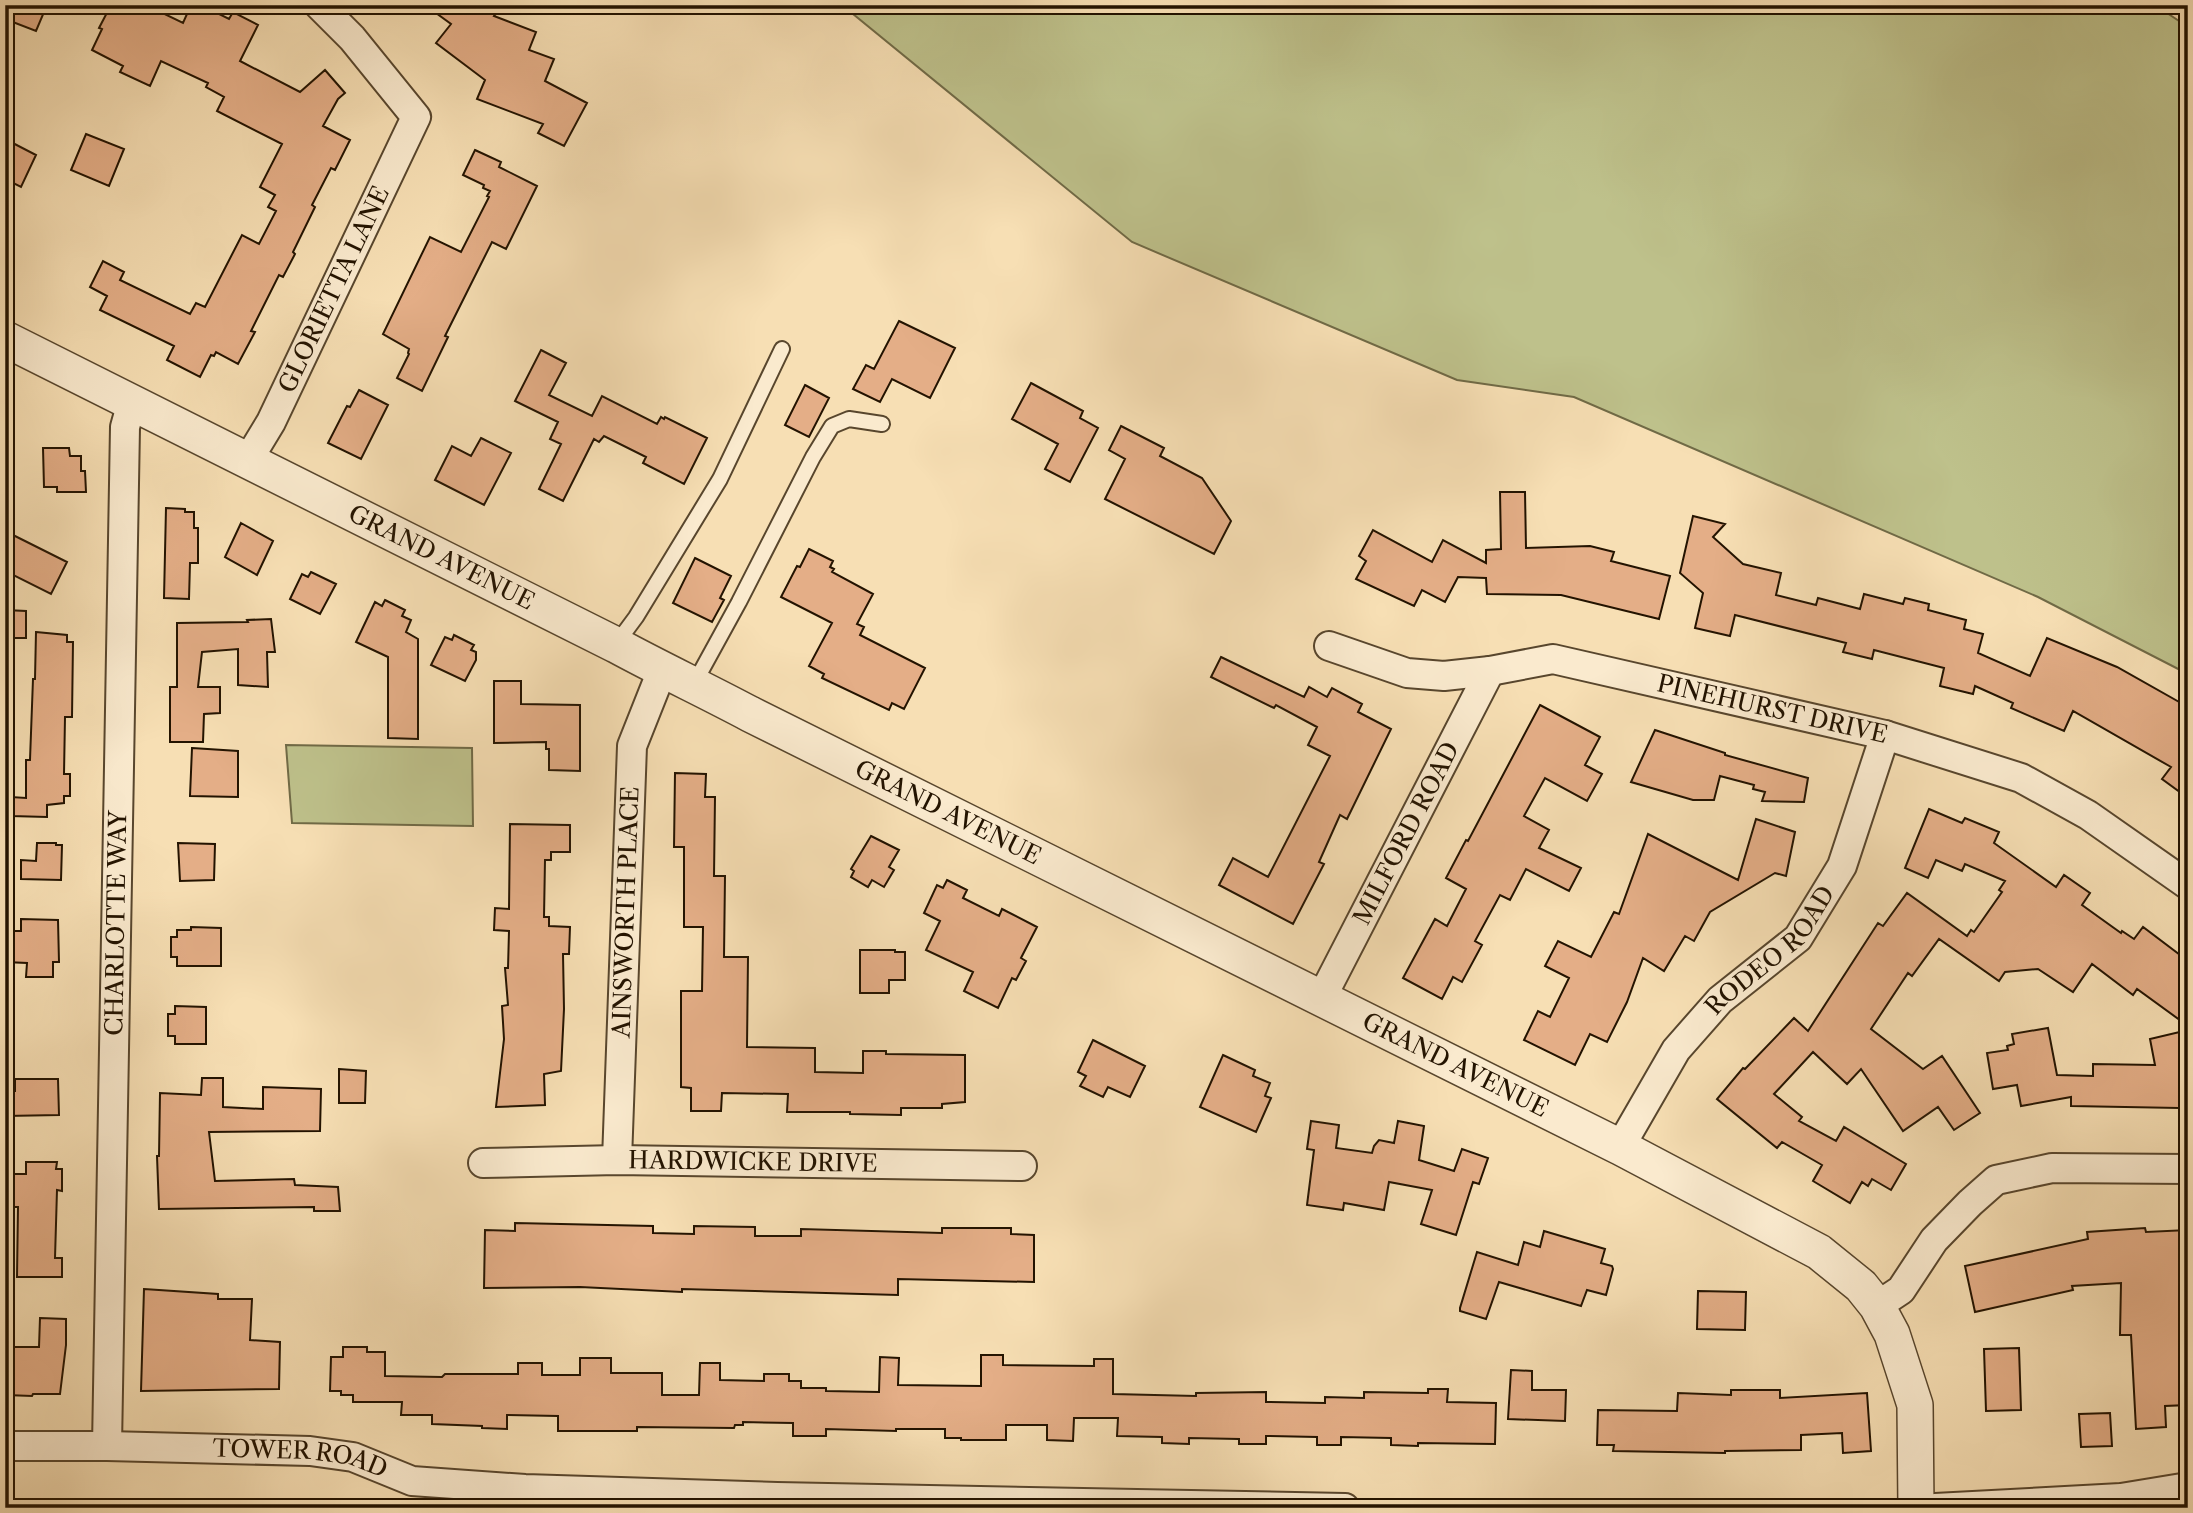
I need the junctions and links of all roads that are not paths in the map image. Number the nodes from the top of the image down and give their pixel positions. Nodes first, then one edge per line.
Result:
1 (320, 5) edge
2 (5, 339) edge
3 (782, 349) dead end
4 (132, 402) junction
5 (882, 424) dead end
6 (248, 460) junction
7 (615, 645) junction
8 (1329, 646) dead end
9 (660, 669) junction
10 (1490, 671) junction
11 (694, 684) junction
12 (1885, 735) junction
13 (2188, 885) edge
14 (1322, 997) junction
15 (1620, 1147) junction
16 (617, 1160) junction
17 (483, 1163) dead end
18 (1022, 1166) dead end
19 (2188, 1169) edge
20 (1877, 1306) junction
21 (5, 1446) edge
22 (107, 1446) junction
23 (2188, 1487) edge
24 (777, 1502) edge
25 (1124, 1506) edge
26 (1345, 1508) edge
27 (1916, 1508) edge
28 (1935, 1508) edge

1 - 6 street, GLORIETTA LANE
2 - 4 street, GRAND AVENUE
3 - 7 lane
4 - 6 street, GRAND AVENUE
4 - 22 street, CHARLOTTE WAY
5 - 11 lane
6 - 7 street, GRAND AVENUE
7 - 9 street, GRAND AVENUE
8 - 10 street, PINEHURST DRIVE
9 - 11 street, GRAND AVENUE
9 - 16 street, AINSWORTH PLACE
10 - 12 street, PINEHURST DRIVE
10 - 14 street, MILFORD ROAD
11 - 14 street, GRAND AVENUE
12 - 13 street, PINEHURST DRIVE
12 - 15 street, RODEO ROAD
14 - 15 street, GRAND AVENUE
15 - 20 street, GRAND AVENUE
16 - 17 street, HARDWICKE DRIVE
16 - 18 street, HARDWICKE DRIVE
19 - 20 street
20 - 27 street, GRAND AVENUE
21 - 22 street, TOWER ROAD
22 - 24 street, TOWER ROAD
23 - 28 street
24 - 25 street, TOWER ROAD
25 - 26 street, TOWER ROAD

